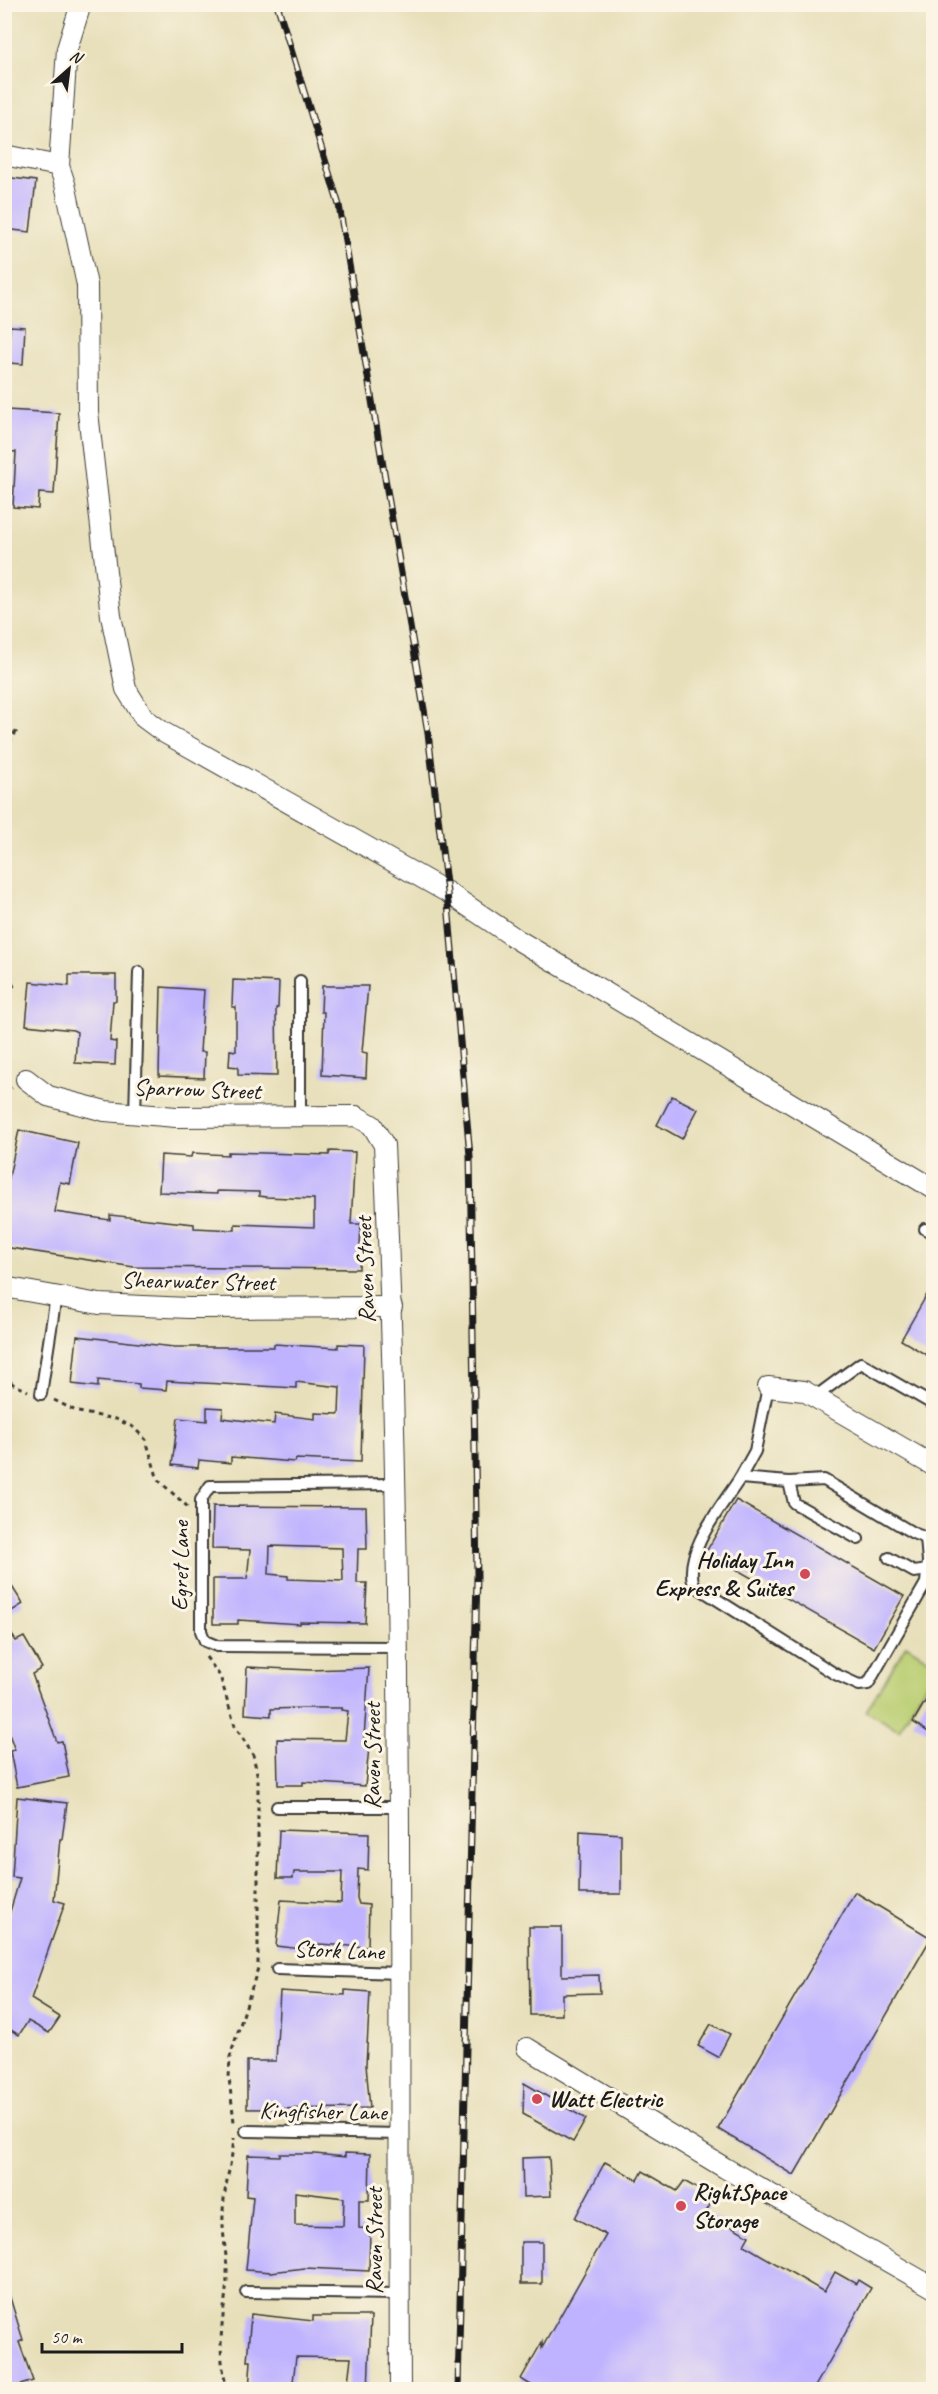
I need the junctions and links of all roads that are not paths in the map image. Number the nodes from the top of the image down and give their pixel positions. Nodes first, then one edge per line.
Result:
1 (81, 4) edge
2 (4, 155) edge
3 (59, 166) junction
4 (139, 972) dead end
5 (300, 981) dead end
6 (26, 1079) dead end
7 (135, 1114) junction
8 (300, 1117) junction
9 (372, 1125) joint
10 (933, 1189) edge
11 (4, 1287) edge
12 (56, 1296) junction
13 (392, 1308) junction
14 (768, 1387) joint
15 (41, 1394) road end
16 (815, 1398) junction
17 (933, 1405) edge
18 (933, 1466) edge
19 (740, 1478) junction
20 (789, 1482) junction
21 (396, 1484) junction
22 (929, 1537) edge
23 (858, 1539) dead end
24 (890, 1558) dead end
25 (928, 1570) junction
26 (397, 1647) junction
27 (398, 1807) junction
28 (277, 1808) dead end
29 (277, 1969) dead end
30 (399, 1973) junction
31 (527, 2048) dead end
32 (246, 2131) dead end
33 (400, 2133) junction
34 (933, 2288) edge
35 (246, 2292) dead end
36 (400, 2294) junction
37 (400, 2390) edge

1 - 3 street
2 - 3 street
3 - 10 street
4 - 7 lane
5 - 8 lane
6 - 7 street, Sparrow Street
7 - 8 street, Sparrow Street
8 - 9 street, Sparrow Street
9 - 13 street, Raven Street
11 - 12 street, Shearwater Street
12 - 13 street, Shearwater Street
12 - 15 lane
13 - 21 street, Raven Street
14 - 16 street
14 - 19 lane
16 - 17 lane
16 - 18 street
19 - 20 lane
19 - 25 lane
20 - 22 lane
20 - 23 lane
21 - 26 street, Raven Street
21 - 26 lane, Egret Lane
22 - 25 lane
24 - 25 lane
26 - 27 street, Raven Street
27 - 28 lane
27 - 30 street, Raven Street
29 - 30 lane, Stork Lane
30 - 33 street, Raven Street
31 - 34 street
32 - 33 lane, Kingfisher Lane
33 - 36 street, Raven Street
35 - 36 lane
36 - 37 street, Raven Street

